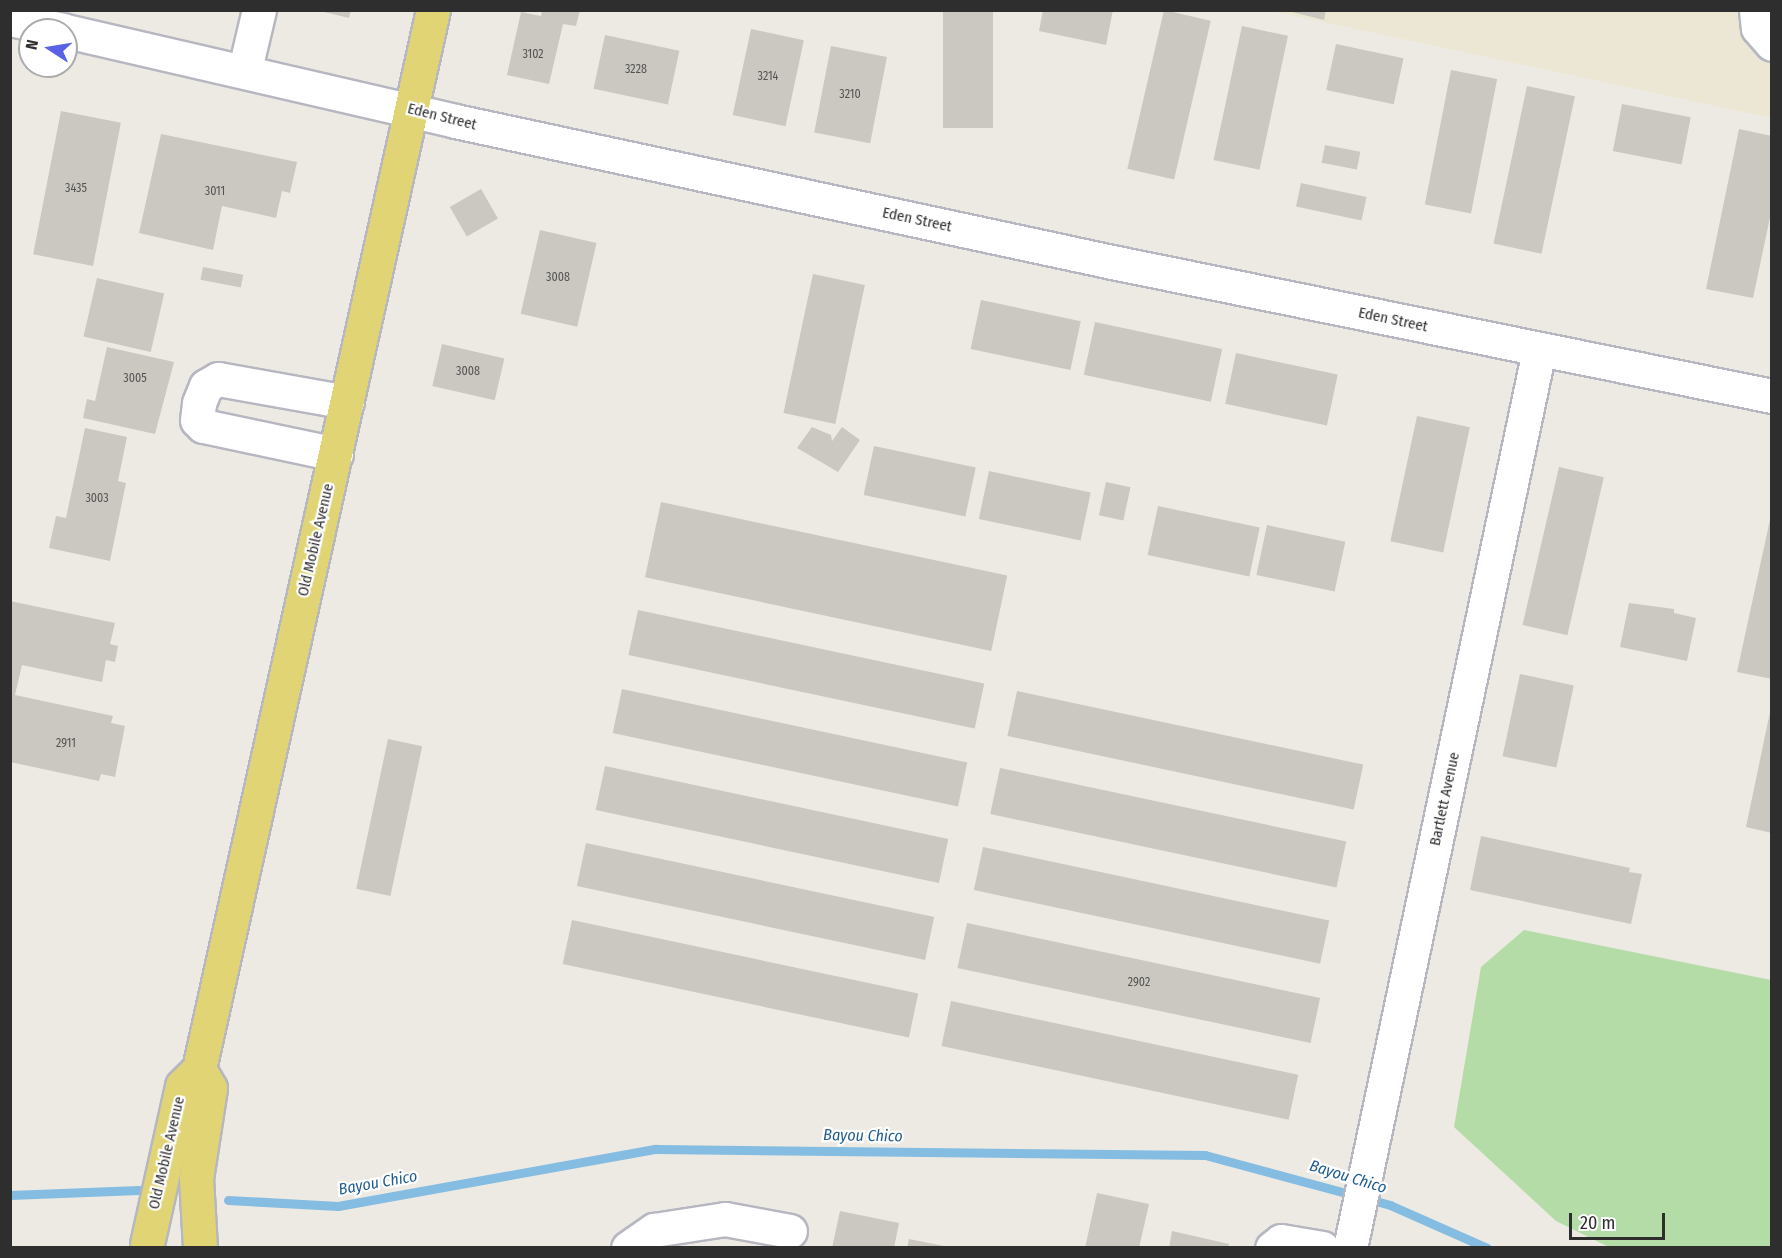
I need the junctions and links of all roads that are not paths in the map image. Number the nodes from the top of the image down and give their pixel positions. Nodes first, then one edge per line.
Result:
1 (259, 10) edge
2 (433, 10) edge
3 (1756, 10) edge
4 (78, 33) edge
5 (1772, 45) edge
6 (245, 69) junction
7 (411, 109) junction
8 (1539, 351) junction
9 (1772, 396) edge
10 (347, 402) junction
11 (336, 454) junction
12 (200, 1069) junction
13 (790, 1231) dead end
14 (142, 1246) edge
15 (1341, 1247) edge
16 (188, 1248) edge
17 (200, 1248) edge
18 (628, 1248) edge
19 (1272, 1248) edge

1 - 6 street
2 - 7 main road, Old Mobile Avenue
3 - 5 street
4 - 6 street, Eden Street
6 - 7 street, Eden Street
7 - 8 street, Eden Street
7 - 10 main road, Old Mobile Avenue
8 - 9 street, Eden Street
8 - 15 street, Bartlett Avenue
10 - 11 main road, Old Mobile Avenue
10 - 11 street
11 - 12 main road, Old Mobile Avenue
12 - 14 main road, Old Mobile Avenue
12 - 17 main road, Old Mobile Avenue
13 - 18 street
14 - 16 main road, Old Mobile Avenue
15 - 19 street

